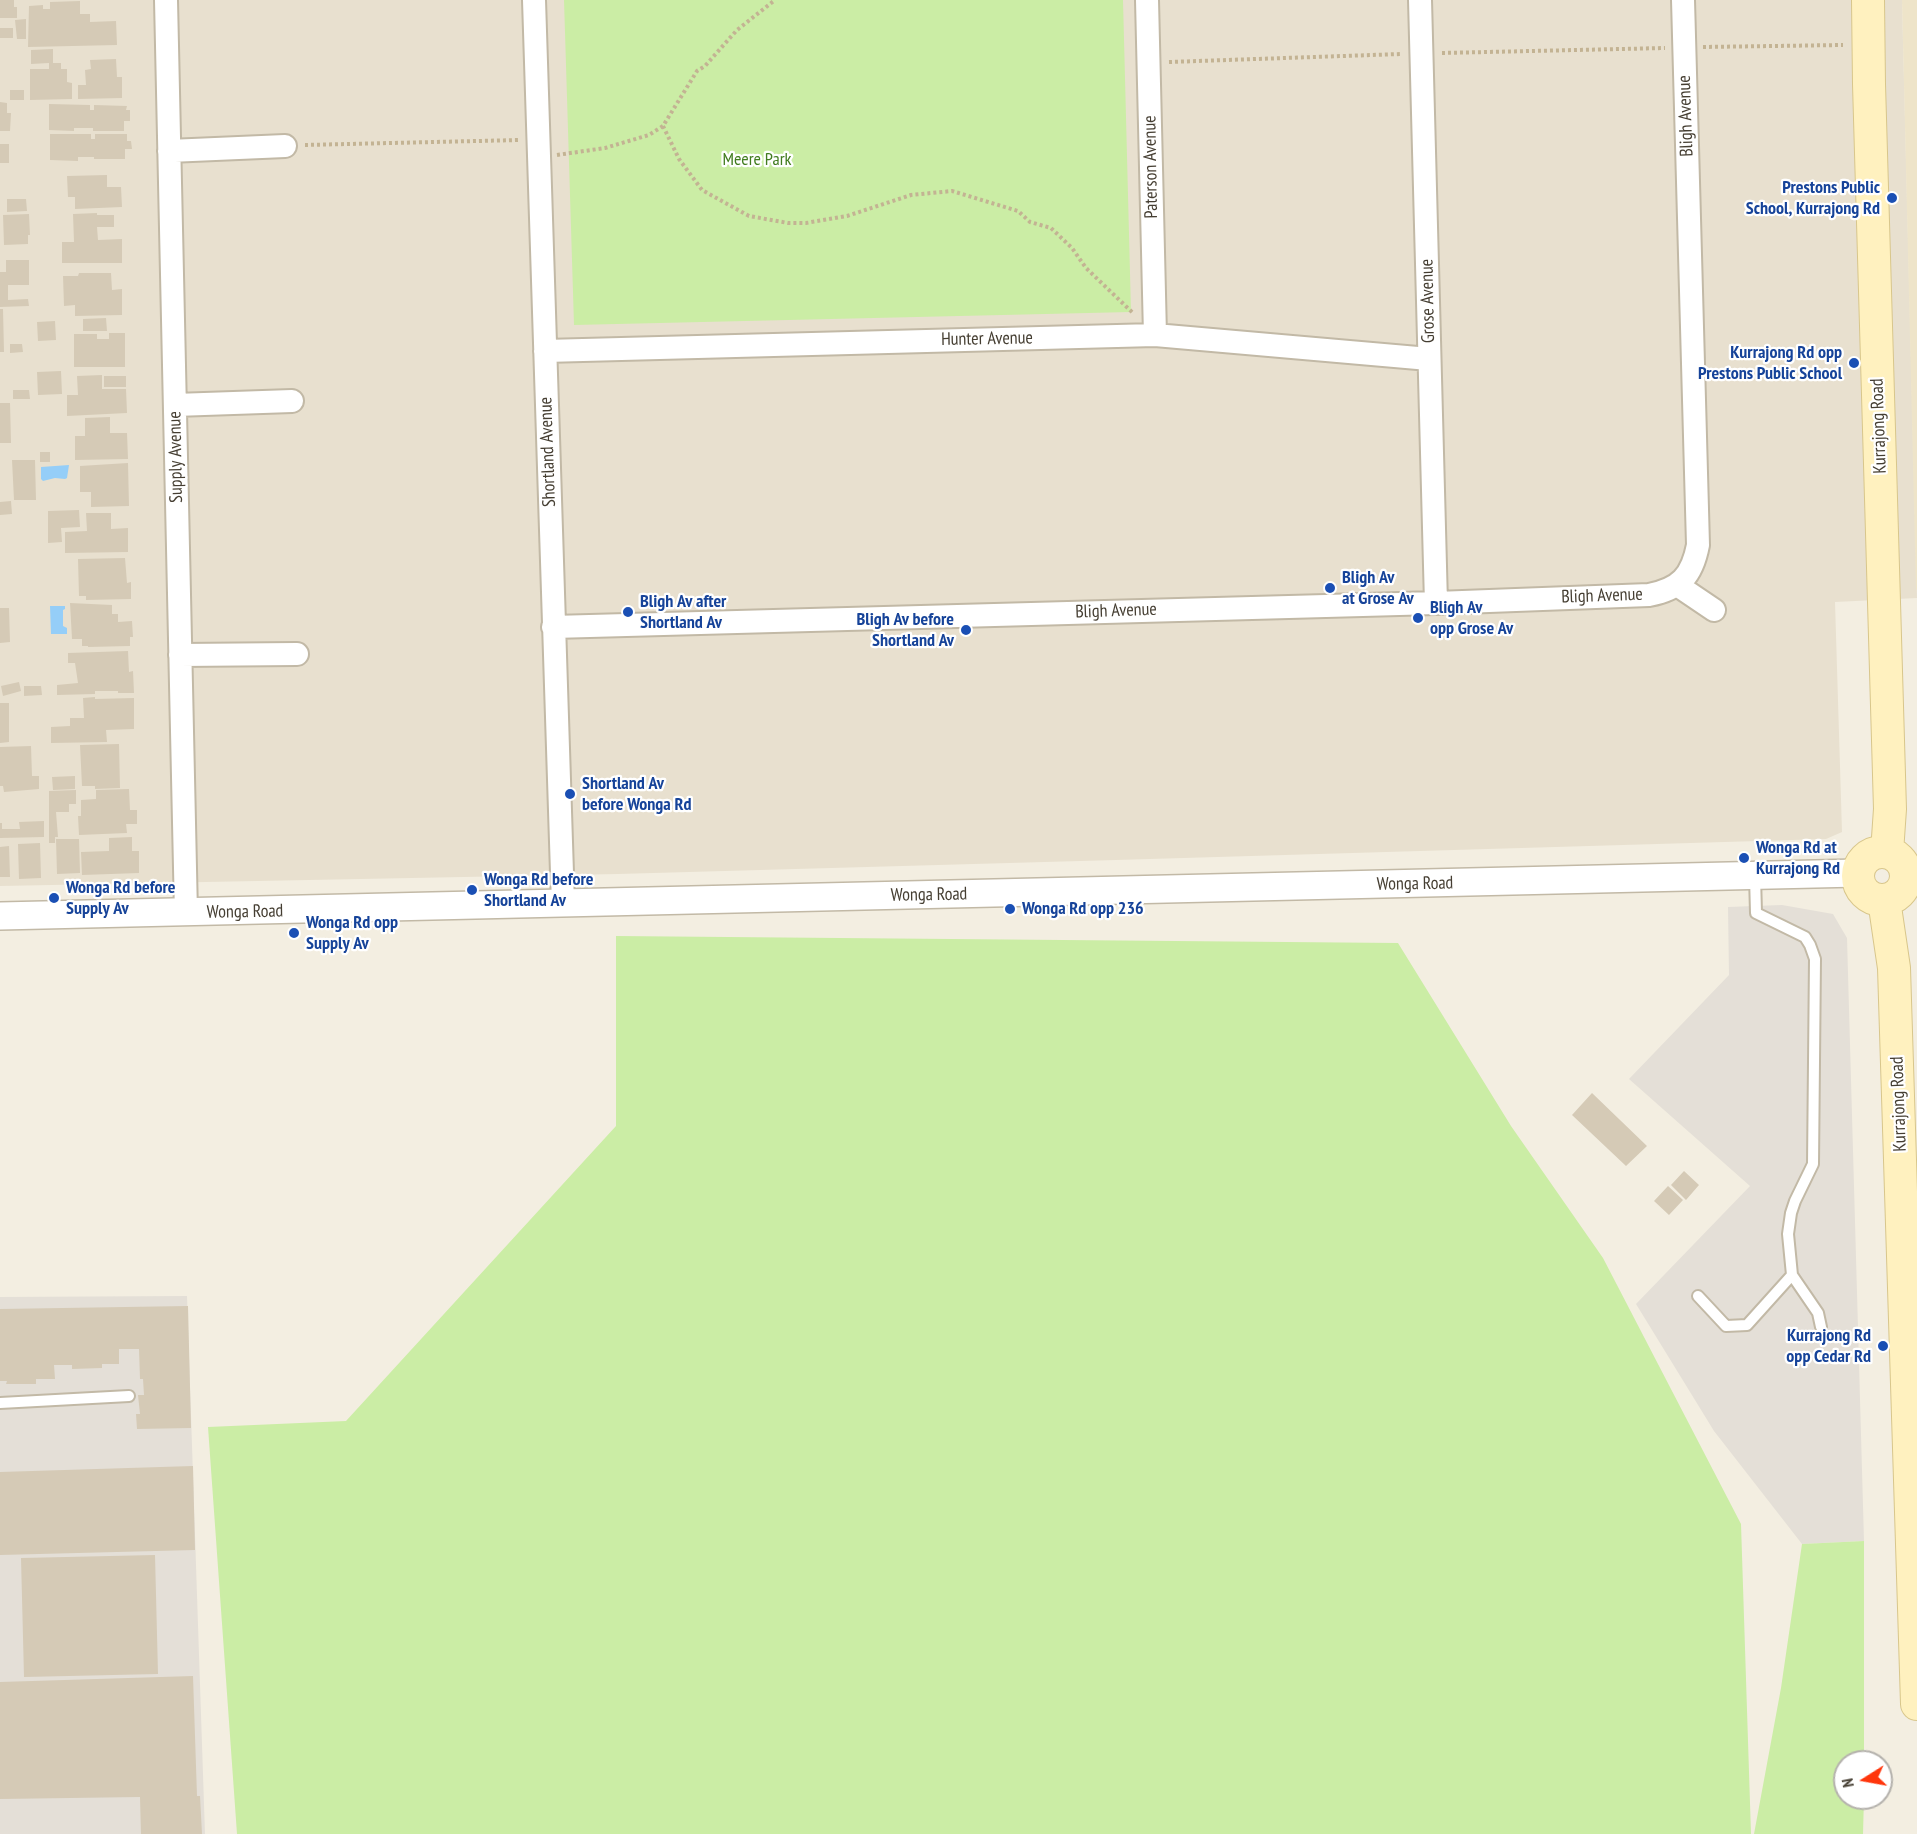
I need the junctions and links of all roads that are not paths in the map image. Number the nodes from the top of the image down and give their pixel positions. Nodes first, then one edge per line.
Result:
1 (165, 0) edge
2 (534, 0) edge
3 (1147, 0) edge
4 (1420, 0) edge
5 (1683, 0) edge
6 (1868, 0) edge
7 (285, 146) road end
8 (169, 151) junction
9 (1155, 334) junction
10 (545, 351) junction
11 (1429, 359) junction
12 (292, 400) dead end
13 (175, 405) junction
14 (1677, 585) junction
15 (1436, 603) junction
16 (1714, 610) dead end
17 (553, 627) junction
18 (297, 654) dead end
19 (180, 655) junction
20 (1887, 852) junction
21 (1858, 873) junction
22 (1755, 876) junction
23 (1884, 900) junction
24 (562, 904) junction
25 (186, 913) junction
26 (0, 916) edge
27 (1910, 1245) edge
28 (1792, 1275) junction
29 (1698, 1296) dead end
30 (1821, 1327) dead end
31 (129, 1395) dead end
32 (0, 1403) edge
33 (1917, 1704) edge

1 - 8 street, Supply Avenue
2 - 10 street, Shortland Avenue
3 - 9 street, Paterson Avenue
4 - 11 street, Grose Avenue
5 - 14 street, Bligh Avenue
6 - 20 main road, Kurrajong Road
7 - 8 street
8 - 13 street, Supply Avenue
9 - 10 street, Hunter Avenue
9 - 11 street, Hunter Avenue
10 - 17 street, Shortland Avenue
11 - 15 street, Grose Avenue
12 - 13 street
13 - 19 street, Supply Avenue
14 - 15 street, Bligh Avenue
14 - 16 street
15 - 17 street, Bligh Avenue
17 - 24 street, Shortland Avenue
18 - 19 street
19 - 25 street, Supply Avenue
20 - 21 main road
20 - 23 main road
21 - 22 street, Wonga Road
21 - 23 main road
22 - 24 street, Wonga Road
22 - 28 lane
23 - 27 main road, Kurrajong Road
24 - 25 street, Wonga Road
25 - 26 street, Wonga Road
27 - 33 main road, Kurrajong Road
28 - 29 lane
28 - 30 lane
31 - 32 lane

